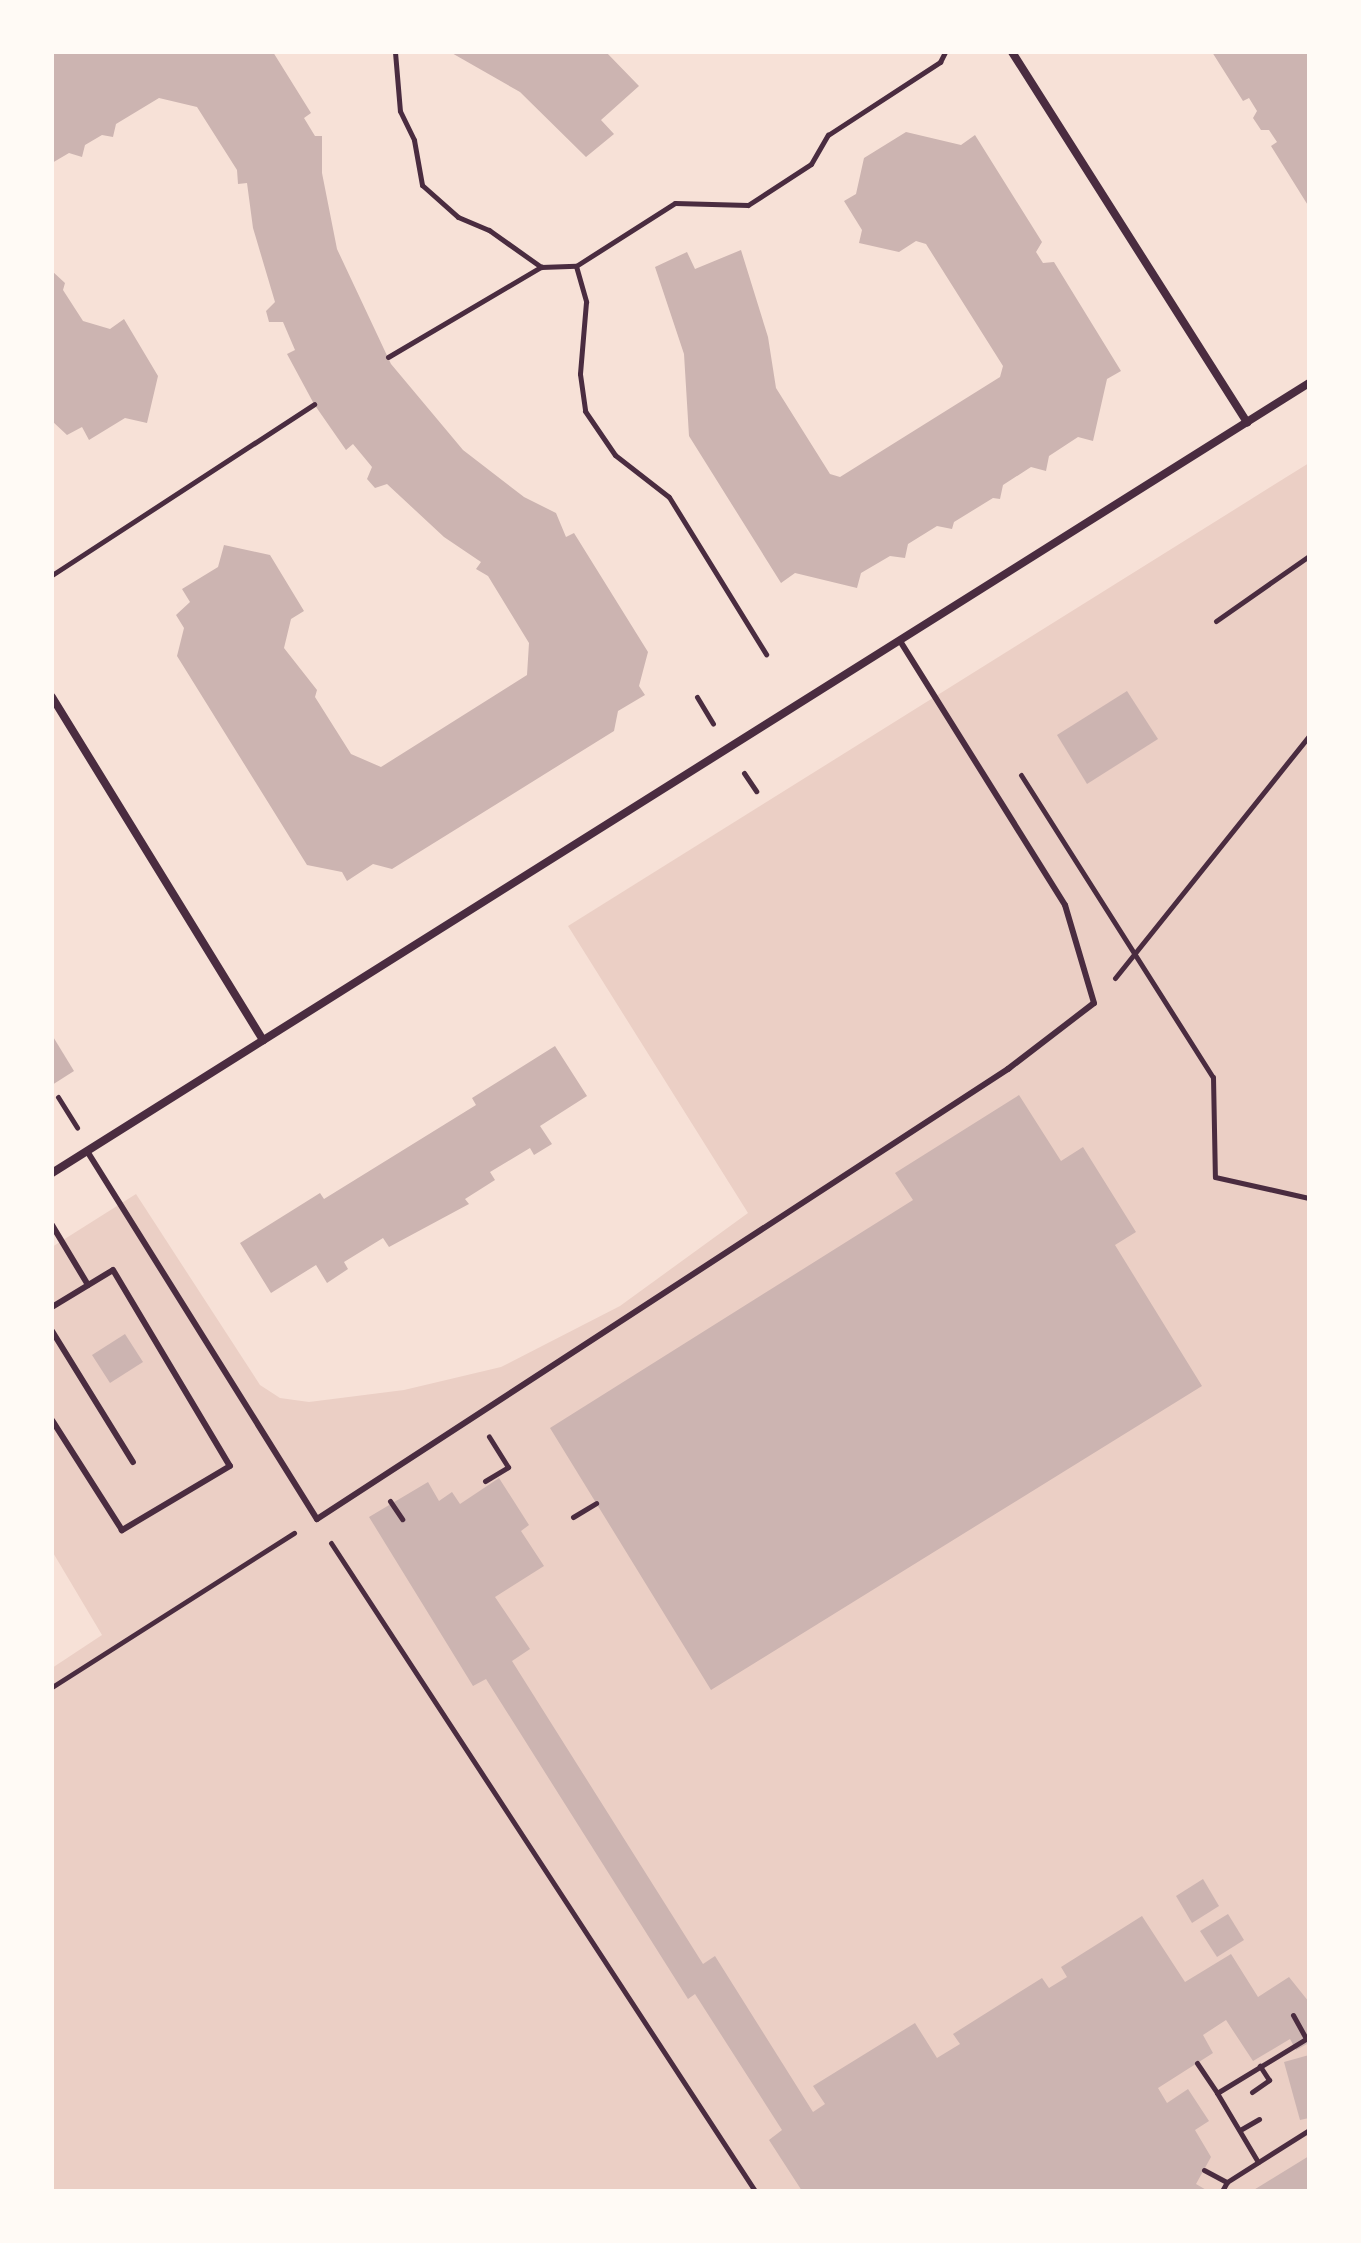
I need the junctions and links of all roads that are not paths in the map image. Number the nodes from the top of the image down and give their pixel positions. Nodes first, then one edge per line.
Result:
1 (1012, 52) edge
2 (1309, 383) edge
3 (1247, 423) junction
4 (900, 641) junction
5 (52, 697) edge
6 (263, 1040) junction
7 (87, 1151) junction
8 (52, 1173) edge
9 (52, 1225) edge
10 (88, 1285) junction
11 (52, 1307) edge
12 (52, 1331) edge
13 (52, 1420) edge
14 (133, 1462) dead end

1 - 3 street
2 - 3 street
3 - 4 street
4 - 6 street
4 - 7 lane
5 - 6 street
6 - 7 street
7 - 8 street
9 - 10 lane
10 - 11 lane
10 - 13 lane
12 - 14 lane

